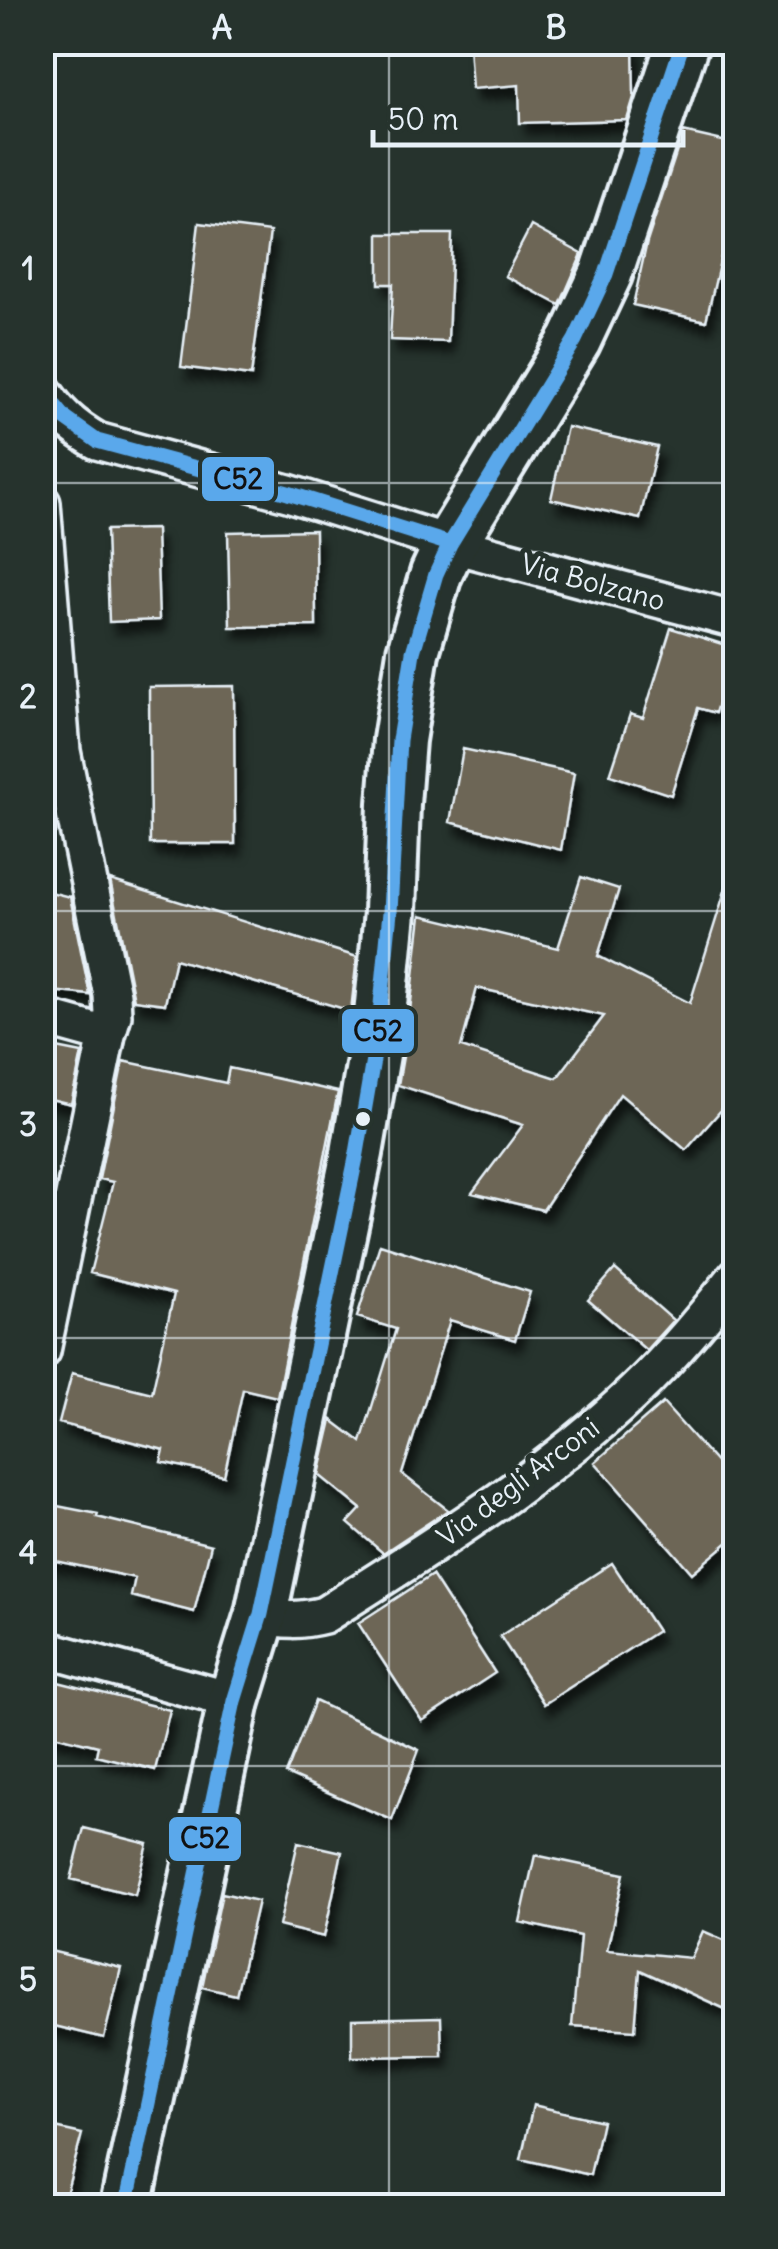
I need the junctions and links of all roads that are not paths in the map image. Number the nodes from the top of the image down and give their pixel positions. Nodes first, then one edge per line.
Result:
1 (683, 42) edge
2 (46, 407) edge
3 (42, 503) edge
4 (450, 544) junction
5 (736, 620) edge
6 (42, 1016) edge
7 (107, 1035) junction
8 (736, 1277) edge
9 (42, 1351) edge
10 (260, 1614) junction
11 (42, 1648) edge
12 (234, 1701) junction
13 (126, 2206) edge

1 - 4 street
2 - 4 street, Via Bolzano
3 - 7 street
4 - 5 street, Via Bolzano
4 - 10 street
6 - 7 street
7 - 9 street
8 - 10 street, Via degli Arconi
10 - 12 street
11 - 12 street
12 - 13 street

